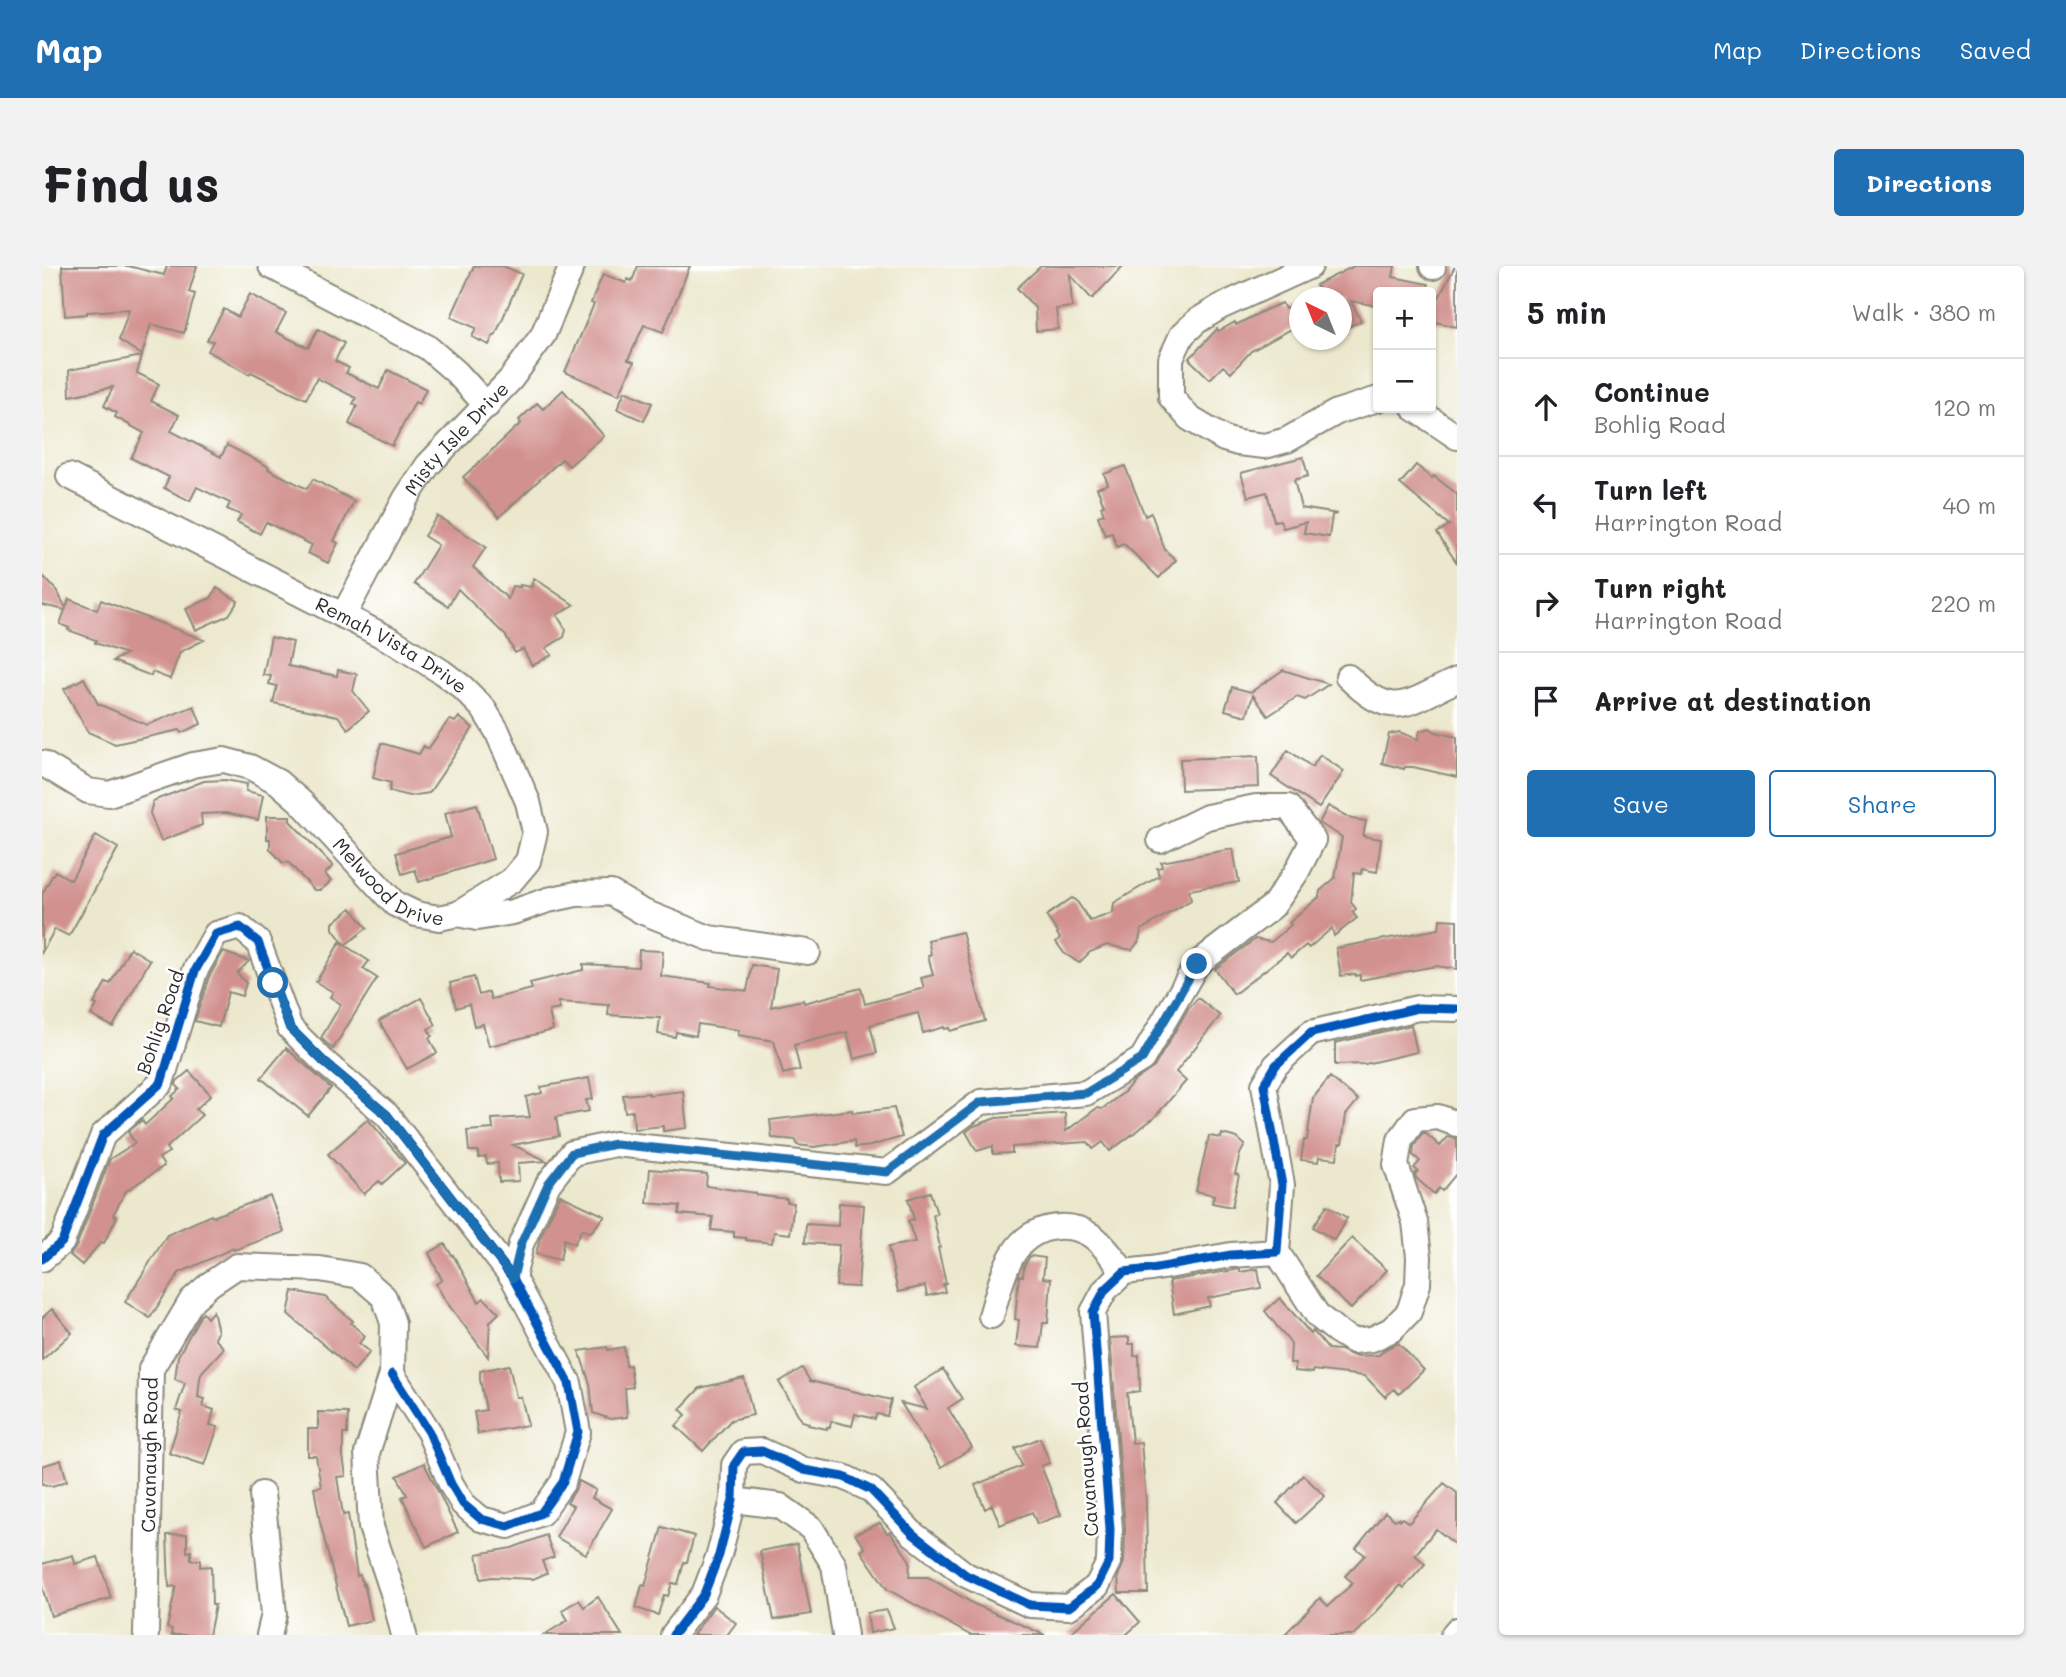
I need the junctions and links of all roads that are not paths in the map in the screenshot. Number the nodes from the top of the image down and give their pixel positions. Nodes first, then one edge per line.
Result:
1 (271, 266) edge
2 (572, 266) edge
3 (1310, 266) edge
4 (1373, 400) edge
5 (487, 406) junction
6 (1421, 413) edge
7 (1457, 437) edge
8 (69, 476) dead end
9 (343, 616) junction
10 (1348, 677) dead end
11 (1457, 680) edge
12 (42, 763) edge
13 (1160, 840) dead end
14 (458, 914) junction
15 (808, 952) dead end
16 (1457, 1009) edge
17 (1457, 1124) edge
18 (1277, 1252) junction
19 (42, 1259) edge
20 (1124, 1272) junction
21 (513, 1278) junction
22 (991, 1316) dead end
23 (392, 1374) junction
24 (262, 1494) dead end
25 (733, 1500) junction
26 (1457, 1630) edge
27 (146, 1635) edge
28 (269, 1635) edge
29 (404, 1635) edge
30 (673, 1635) edge
31 (845, 1635) edge
32 (1453, 1635) edge

1 - 5 street
2 - 5 street, Misty Isle Drive
3 - 4 street
5 - 9 street, Misty Isle Drive
6 - 7 street
8 - 9 street, Remah Vista Drive
9 - 14 street, Remah Vista Drive
10 - 11 street
12 - 14 street, Melwood Drive
13 - 21 street
14 - 15 street, Melwood Drive
16 - 18 street
17 - 18 street
18 - 20 street
19 - 21 street, Bohlig Road
20 - 22 street
20 - 25 street, Cavanaugh Road
21 - 23 street, Bohlig Road
23 - 27 street, Cavanaugh Road
23 - 29 street, Cavanaugh Road
24 - 28 street
25 - 30 street, Cavanaugh Road
25 - 31 street
26 - 32 street

